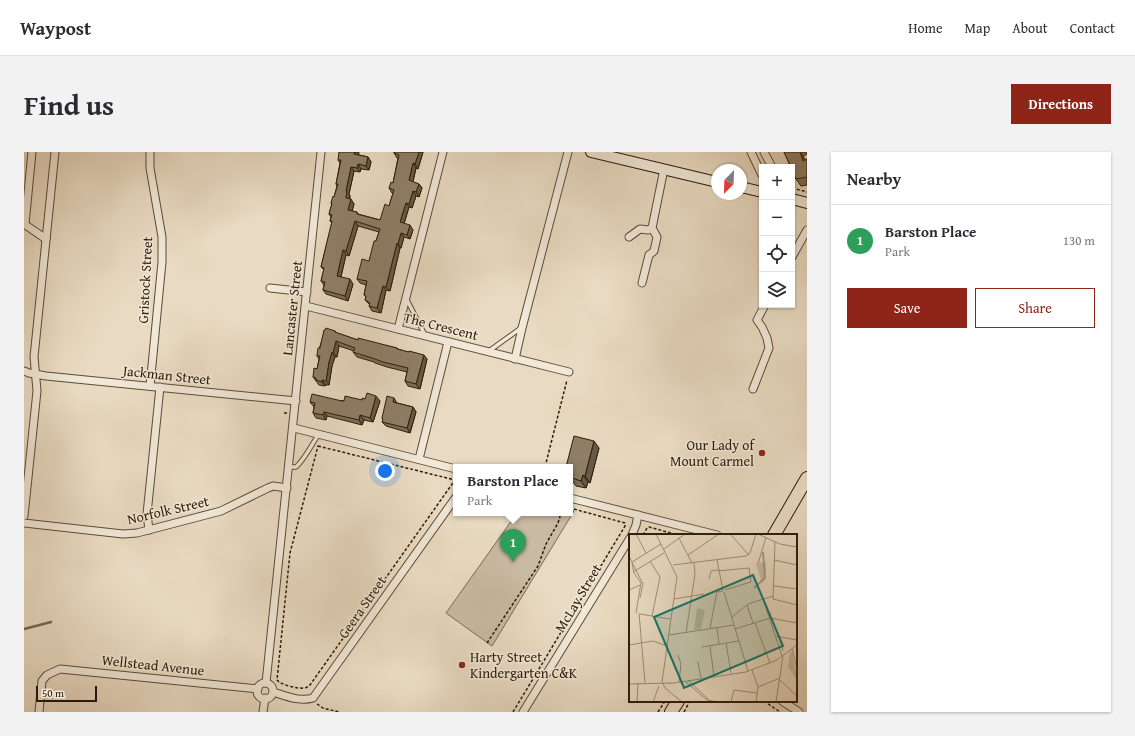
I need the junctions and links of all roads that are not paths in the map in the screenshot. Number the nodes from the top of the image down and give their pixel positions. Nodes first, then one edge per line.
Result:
1 (32, 152) edge
2 (55, 152) edge
3 (150, 152) edge
4 (321, 152) edge
5 (443, 152) edge
6 (568, 152) edge
7 (591, 152) edge
8 (751, 152) edge
9 (764, 152) edge
10 (770, 164) edge
11 (664, 169) junction
12 (759, 169) edge
13 (711, 181) edge
14 (747, 188) edge
15 (759, 189) edge
16 (795, 200) edge
17 (807, 203) edge
18 (24, 224) edge
19 (652, 228) junction
20 (807, 230) edge
21 (629, 237) dead end
22 (46, 239) junction
23 (795, 252) edge
24 (642, 283) dead end
25 (270, 288) dead end
26 (307, 292) junction
27 (406, 297) junction
28 (306, 306) junction
29 (763, 308) edge
30 (522, 328) junction
31 (398, 329) junction
32 (426, 337) junction
33 (448, 342) junction
34 (488, 352) junction
35 (515, 359) junction
36 (24, 371) edge
37 (569, 372) road end
38 (35, 374) junction
39 (150, 386) junction
40 (160, 387) junction
41 (753, 389) dead end
42 (296, 401) junction
43 (294, 428) junction
44 (319, 434) junction
45 (419, 459) junction
46 (290, 467) junction
47 (453, 469) edge
48 (806, 481) edge
49 (288, 488) junction
50 (573, 499) edge
51 (453, 501) edge
52 (638, 515) junction
53 (24, 516) edge
54 (24, 523) edge
55 (149, 530) junction
56 (632, 534) edge
57 (714, 534) edge
58 (775, 534) edge
59 (629, 540) edge
60 (266, 683) junction
61 (258, 689) junction
62 (273, 692) junction
63 (265, 698) junction
64 (677, 702) edge
65 (784, 702) edge
66 (39, 712) edge
67 (263, 712) edge
68 (524, 712) edge
69 (671, 712) edge
70 (799, 712) edge

1 - 18 street
2 - 22 street
3 - 39 street, Gristock Street
4 - 26 street, Lancaster Street
5 - 27 street
6 - 30 street
7 - 11 main road
8 - 12 street
9 - 10 street
11 - 13 main road
11 - 19 street
14 - 15 main road
16 - 17 main road
18 - 22 street
19 - 21 street
19 - 24 street
20 - 23 street
22 - 38 street
25 - 26 street
26 - 28 street, Lancaster Street
27 - 31 street
27 - 32 lane
28 - 31 street, The Crescent
28 - 42 street, Lancaster Street
29 - 41 street
30 - 34 lane
30 - 35 street
31 - 32 street, The Crescent
32 - 33 street, The Crescent
33 - 34 street, The Crescent
33 - 45 street
34 - 35 street, The Crescent
35 - 37 street, The Crescent
36 - 38 street, Jackman Street
38 - 39 street, Jackman Street
38 - 53 street
39 - 40 street, Jackman Street
40 - 42 street, Jackman Street
40 - 55 street
42 - 43 street, Lancaster Street
43 - 44 street
43 - 46 street, Lancaster Street
44 - 45 street
44 - 46 lane
45 - 47 street
46 - 49 street, Lancaster Street
48 - 58 main road
49 - 55 street, Norfolk Street
49 - 60 street, Lancaster Street
50 - 52 street
51 - 62 street, Geera Street
52 - 56 street
52 - 57 street
54 - 55 street, Norfolk Street
59 - 68 street, McLay Street
60 - 61 street
60 - 62 street
61 - 63 street
61 - 66 street, Wellstead Avenue
62 - 63 street
63 - 67 street
64 - 69 main road
65 - 70 street

